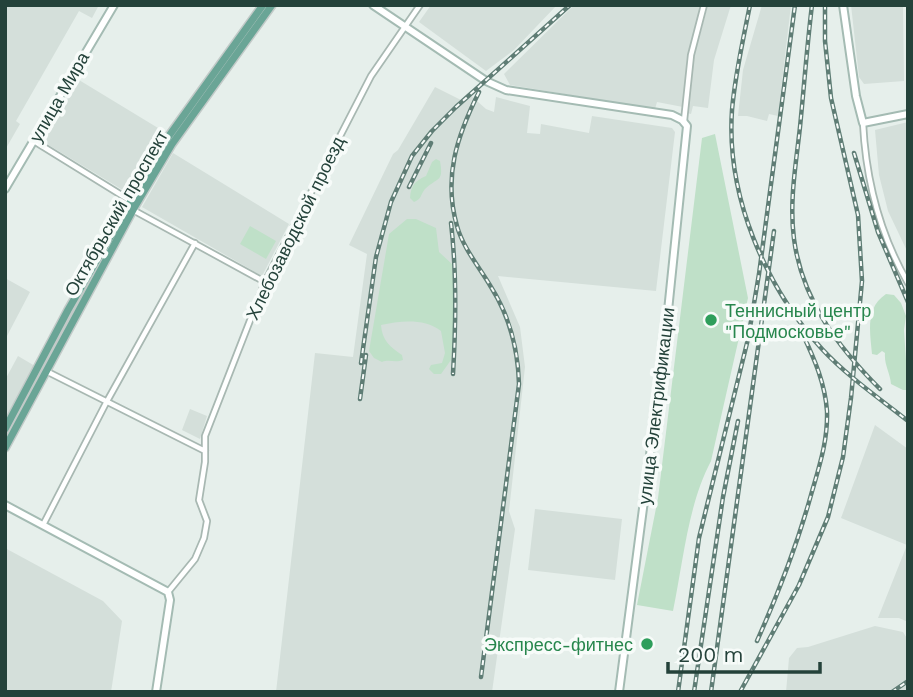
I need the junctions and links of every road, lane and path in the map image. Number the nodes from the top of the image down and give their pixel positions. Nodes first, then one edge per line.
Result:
1 (114, 5) edge
2 (263, 5) edge
3 (272, 5) edge
4 (373, 5) edge
5 (420, 5) edge
6 (704, 5) edge
7 (843, 5) edge
8 (405, 26) junction
9 (908, 114) edge
10 (684, 121) junction
11 (863, 123) junction
12 (34, 141) junction
13 (5, 189) edge
14 (131, 205) junction
15 (195, 243) junction
16 (265, 282) junction
17 (908, 283) edge
18 (46, 371) junction
19 (106, 403) junction
20 (5, 429) edge
21 (5, 447) edge
22 (205, 451) junction
23 (5, 505) edge
24 (43, 525) junction
25 (168, 592) junction
26 (156, 692) edge
27 (619, 692) edge

1 - 12 main road, улица Мира
2 - 14 main road, Октябрьский проспект
3 - 14 main road, Октябрьский проспект
4 - 8 main road
5 - 8 street, Хлебозаводской проезд
6 - 10 street
7 - 11 main road
8 - 10 main road
8 - 16 street, Хлебозаводской проезд
9 - 11 main road
10 - 27 main road, улица Электрификации
11 - 17 street
12 - 13 main road, улица Мира
12 - 14 street
14 - 15 street
14 - 18 main road, Октябрьский проспект
14 - 20 main road, Октябрьский проспект
15 - 16 street
15 - 19 street
16 - 22 street, Хлебозаводской проезд
18 - 19 street
18 - 21 main road, Октябрьский проспект
19 - 22 street
19 - 24 street
22 - 25 street, Хлебозаводской проезд
23 - 24 main road
24 - 25 main road
25 - 26 main road

